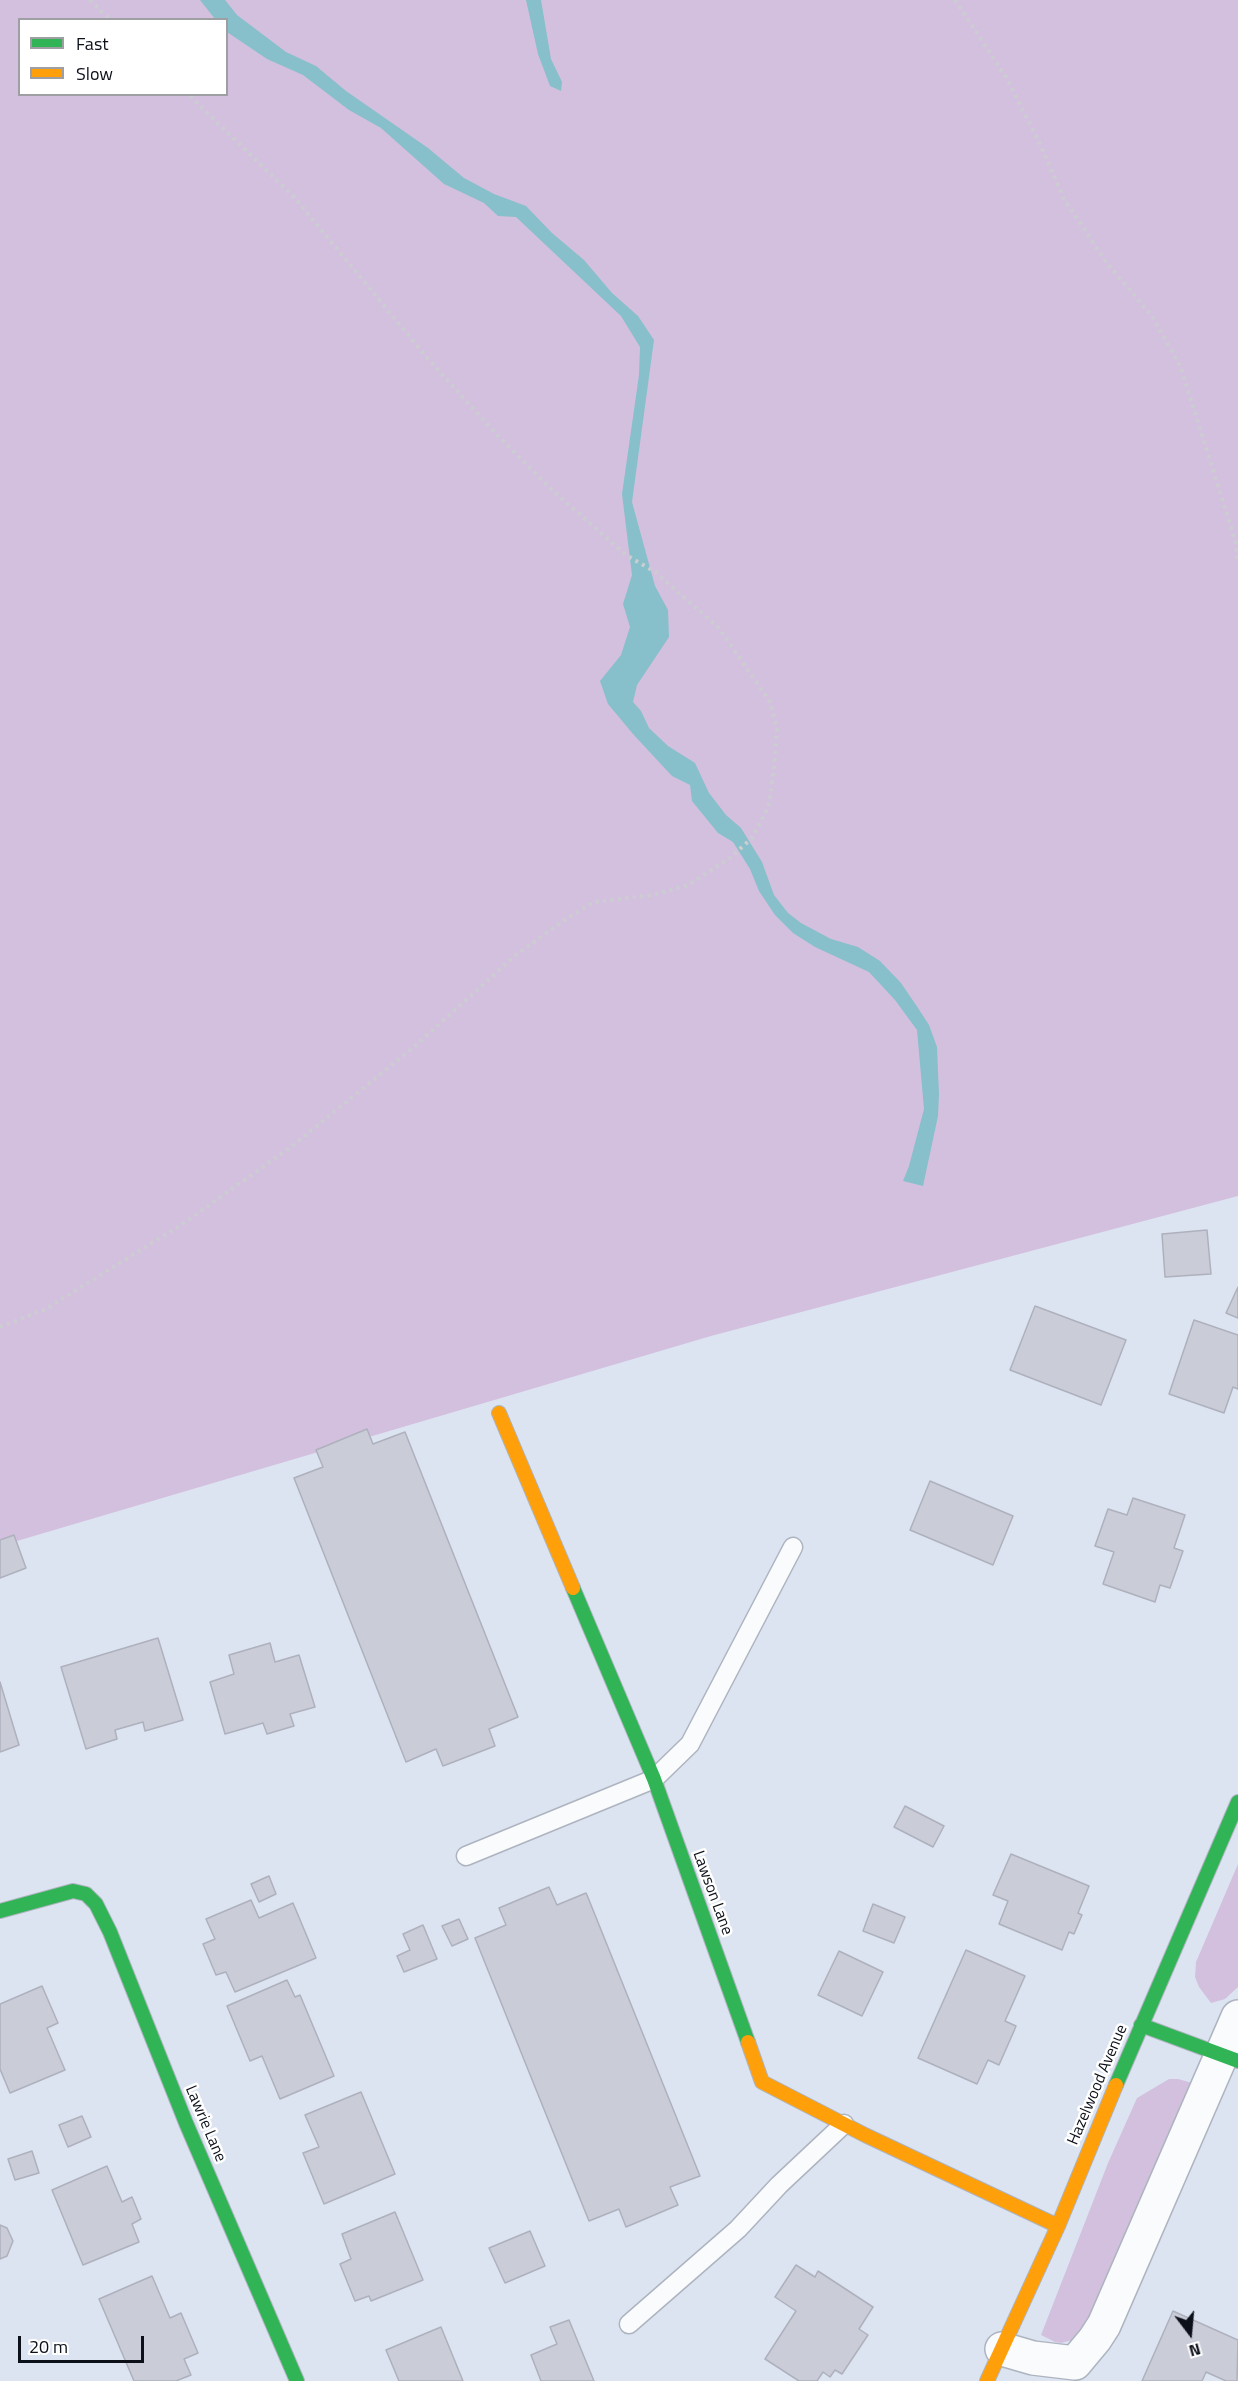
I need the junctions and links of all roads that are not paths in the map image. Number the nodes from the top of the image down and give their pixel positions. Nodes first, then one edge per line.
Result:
1 (499, 1413) dead end
2 (793, 1548) dead end
3 (654, 1779) junction
4 (1238, 1802) edge
5 (466, 1856) dead end
6 (0, 1911) edge
7 (1238, 2017) edge
8 (1142, 2025) junction
9 (1229, 2057) edge
10 (844, 2124) junction
11 (1058, 2226) junction
12 (629, 2324) dead end
13 (1002, 2349) junction
14 (297, 2381) edge
15 (987, 2381) edge

1 - 3 street, Lawson Lane
2 - 3 lane
3 - 5 lane
3 - 10 street, Lawson Lane
4 - 8 street, Hazelwood Avenue
6 - 14 street, Lawrie Lane
7 - 9 street
8 - 9 street
8 - 11 street, Hazelwood Avenue
9 - 13 street
10 - 11 street, Lawson Lane
10 - 12 lane
11 - 13 street, Hazelwood Avenue
13 - 15 street, Hazelwood Avenue

